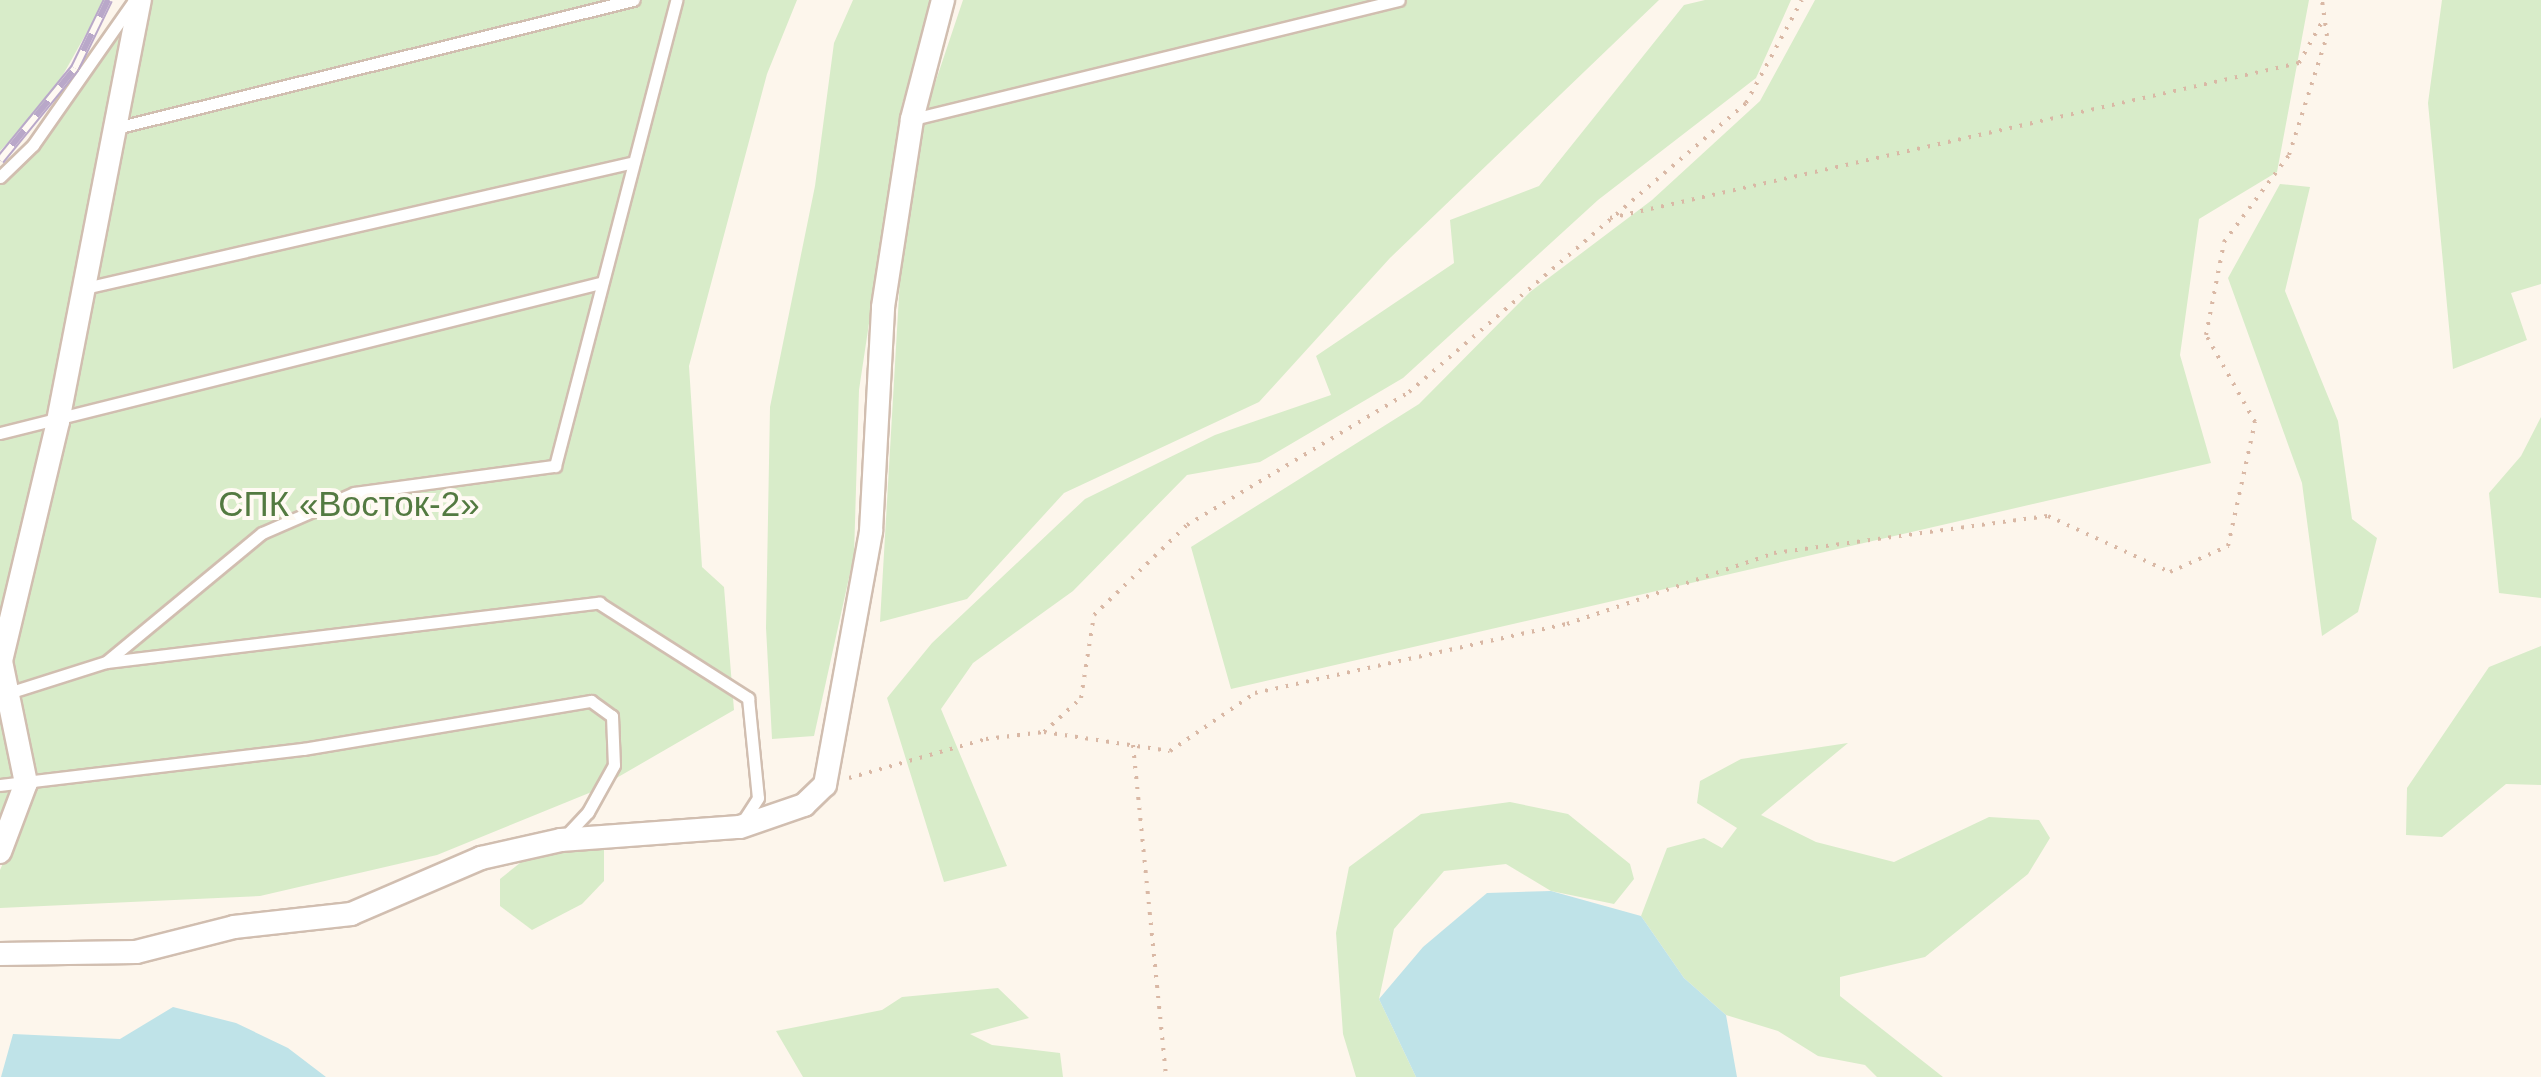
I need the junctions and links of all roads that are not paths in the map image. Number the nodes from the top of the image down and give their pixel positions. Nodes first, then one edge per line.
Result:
1 (137, 0) edge
2 (633, 0) edge
3 (676, 0) edge
4 (943, 0) edge
5 (1400, 0) edge
6 (912, 119) junction
7 (116, 128) junction
8 (630, 163) junction
9 (0, 177) edge
10 (600, 283) junction
11 (85, 288) junction
12 (58, 421) junction
13 (0, 434) edge
14 (10, 587) edge
15 (106, 662) junction
16 (5, 693) edge
17 (26, 783) junction
18 (0, 785) edge
19 (740, 827) junction
20 (561, 840) junction
21 (0, 852) edge
22 (0, 954) edge

1 - 7 street
1 - 9 lane
2 - 7 lane
3 - 8 lane
4 - 6 street
5 - 6 lane
6 - 19 street
7 - 11 street
8 - 10 lane
8 - 11 lane
10 - 12 lane
10 - 15 lane
11 - 12 street
12 - 13 lane
12 - 14 street
14 - 16 street
15 - 16 lane
15 - 19 lane
16 - 17 street
17 - 18 lane
17 - 20 lane
17 - 21 street
19 - 20 street
20 - 22 street

